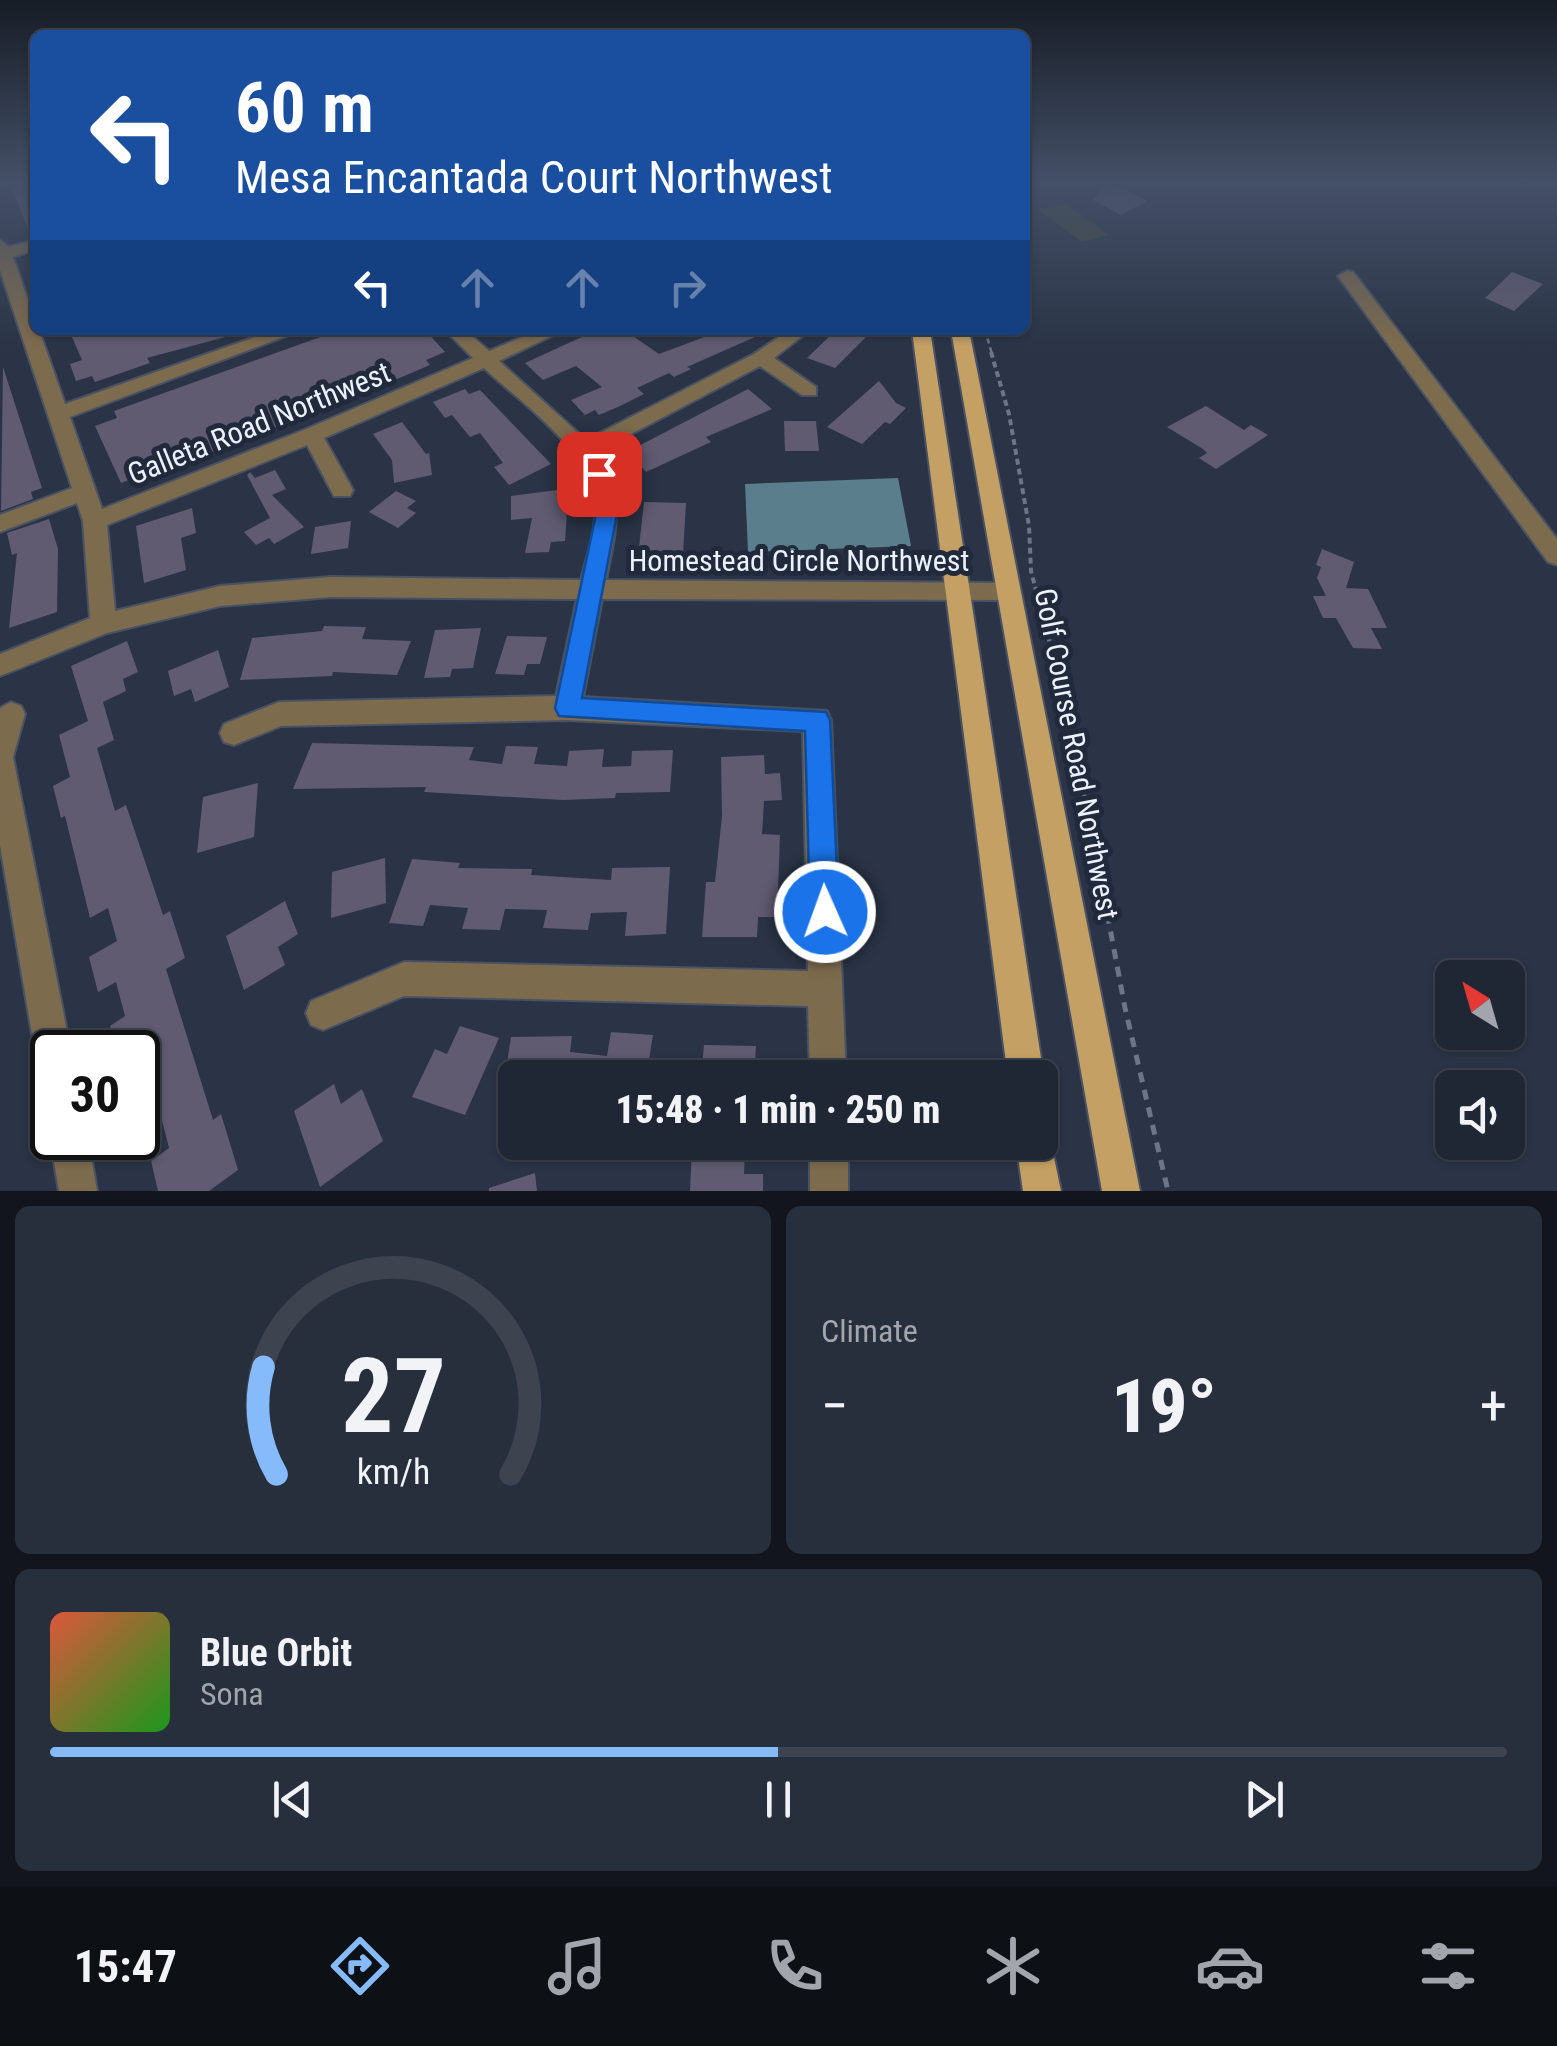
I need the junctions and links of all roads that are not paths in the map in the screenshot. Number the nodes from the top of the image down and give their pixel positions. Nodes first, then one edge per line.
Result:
1 (30, 246) edge
2 (1, 251) edge
3 (1347, 276) dead end
4 (30, 323) edge
5 (34, 335) edge
6 (280, 335) edge
7 (459, 335) edge
8 (545, 335) edge
9 (794, 335) edge
10 (922, 335) edge
11 (961, 335) edge
12 (762, 358) junction
13 (488, 362) junction
14 (809, 391) dead end
15 (59, 414) junction
16 (312, 435) junction
17 (584, 450) junction
18 (342, 490) dead end
19 (86, 491) junction
20 (95, 521) junction
21 (0, 524) edge
22 (1557, 556) edge
23 (590, 590) junction
24 (1008, 593) junction
25 (960, 595) junction
26 (102, 624) junction
27 (0, 665) edge
28 (568, 708) junction
29 (11, 714) dead end
30 (234, 733) dead end
31 (0, 758) edge
32 (828, 988) junction
33 (323, 1014) dead end
34 (49, 1030) edge
35 (828, 1060) edge
36 (1024, 1060) edge
37 (72, 1160) edge
38 (829, 1160) edge
39 (1038, 1160) edge
40 (78, 1191) edge
41 (829, 1191) edge
42 (1042, 1191) edge
43 (1121, 1191) edge

1 - 2 street
2 - 4 street
3 - 22 street
5 - 15 street
6 - 15 street
7 - 13 street
8 - 13 street, Galleta Road Northwest
9 - 12 street
10 - 25 main road
11 - 24 main road, Golf Course Road Northwest
12 - 14 street
12 - 17 street
13 - 16 street, Galleta Road Northwest
13 - 17 street
15 - 19 street
16 - 18 street
16 - 20 street, Galleta Road Northwest
17 - 23 street
19 - 20 street
19 - 21 street
20 - 26 street
23 - 25 street, Homestead Circle Northwest
23 - 26 street, Homestead Circle Northwest
23 - 28 street
24 - 25 street, Homestead Circle Northwest
24 - 43 main road, Golf Course Road Northwest
25 - 36 main road
26 - 27 street, Homestead Circle Northwest
28 - 30 street
28 - 32 street
29 - 31 street
31 - 34 street
32 - 33 street
32 - 35 street
37 - 40 street
38 - 41 street
39 - 42 main road

